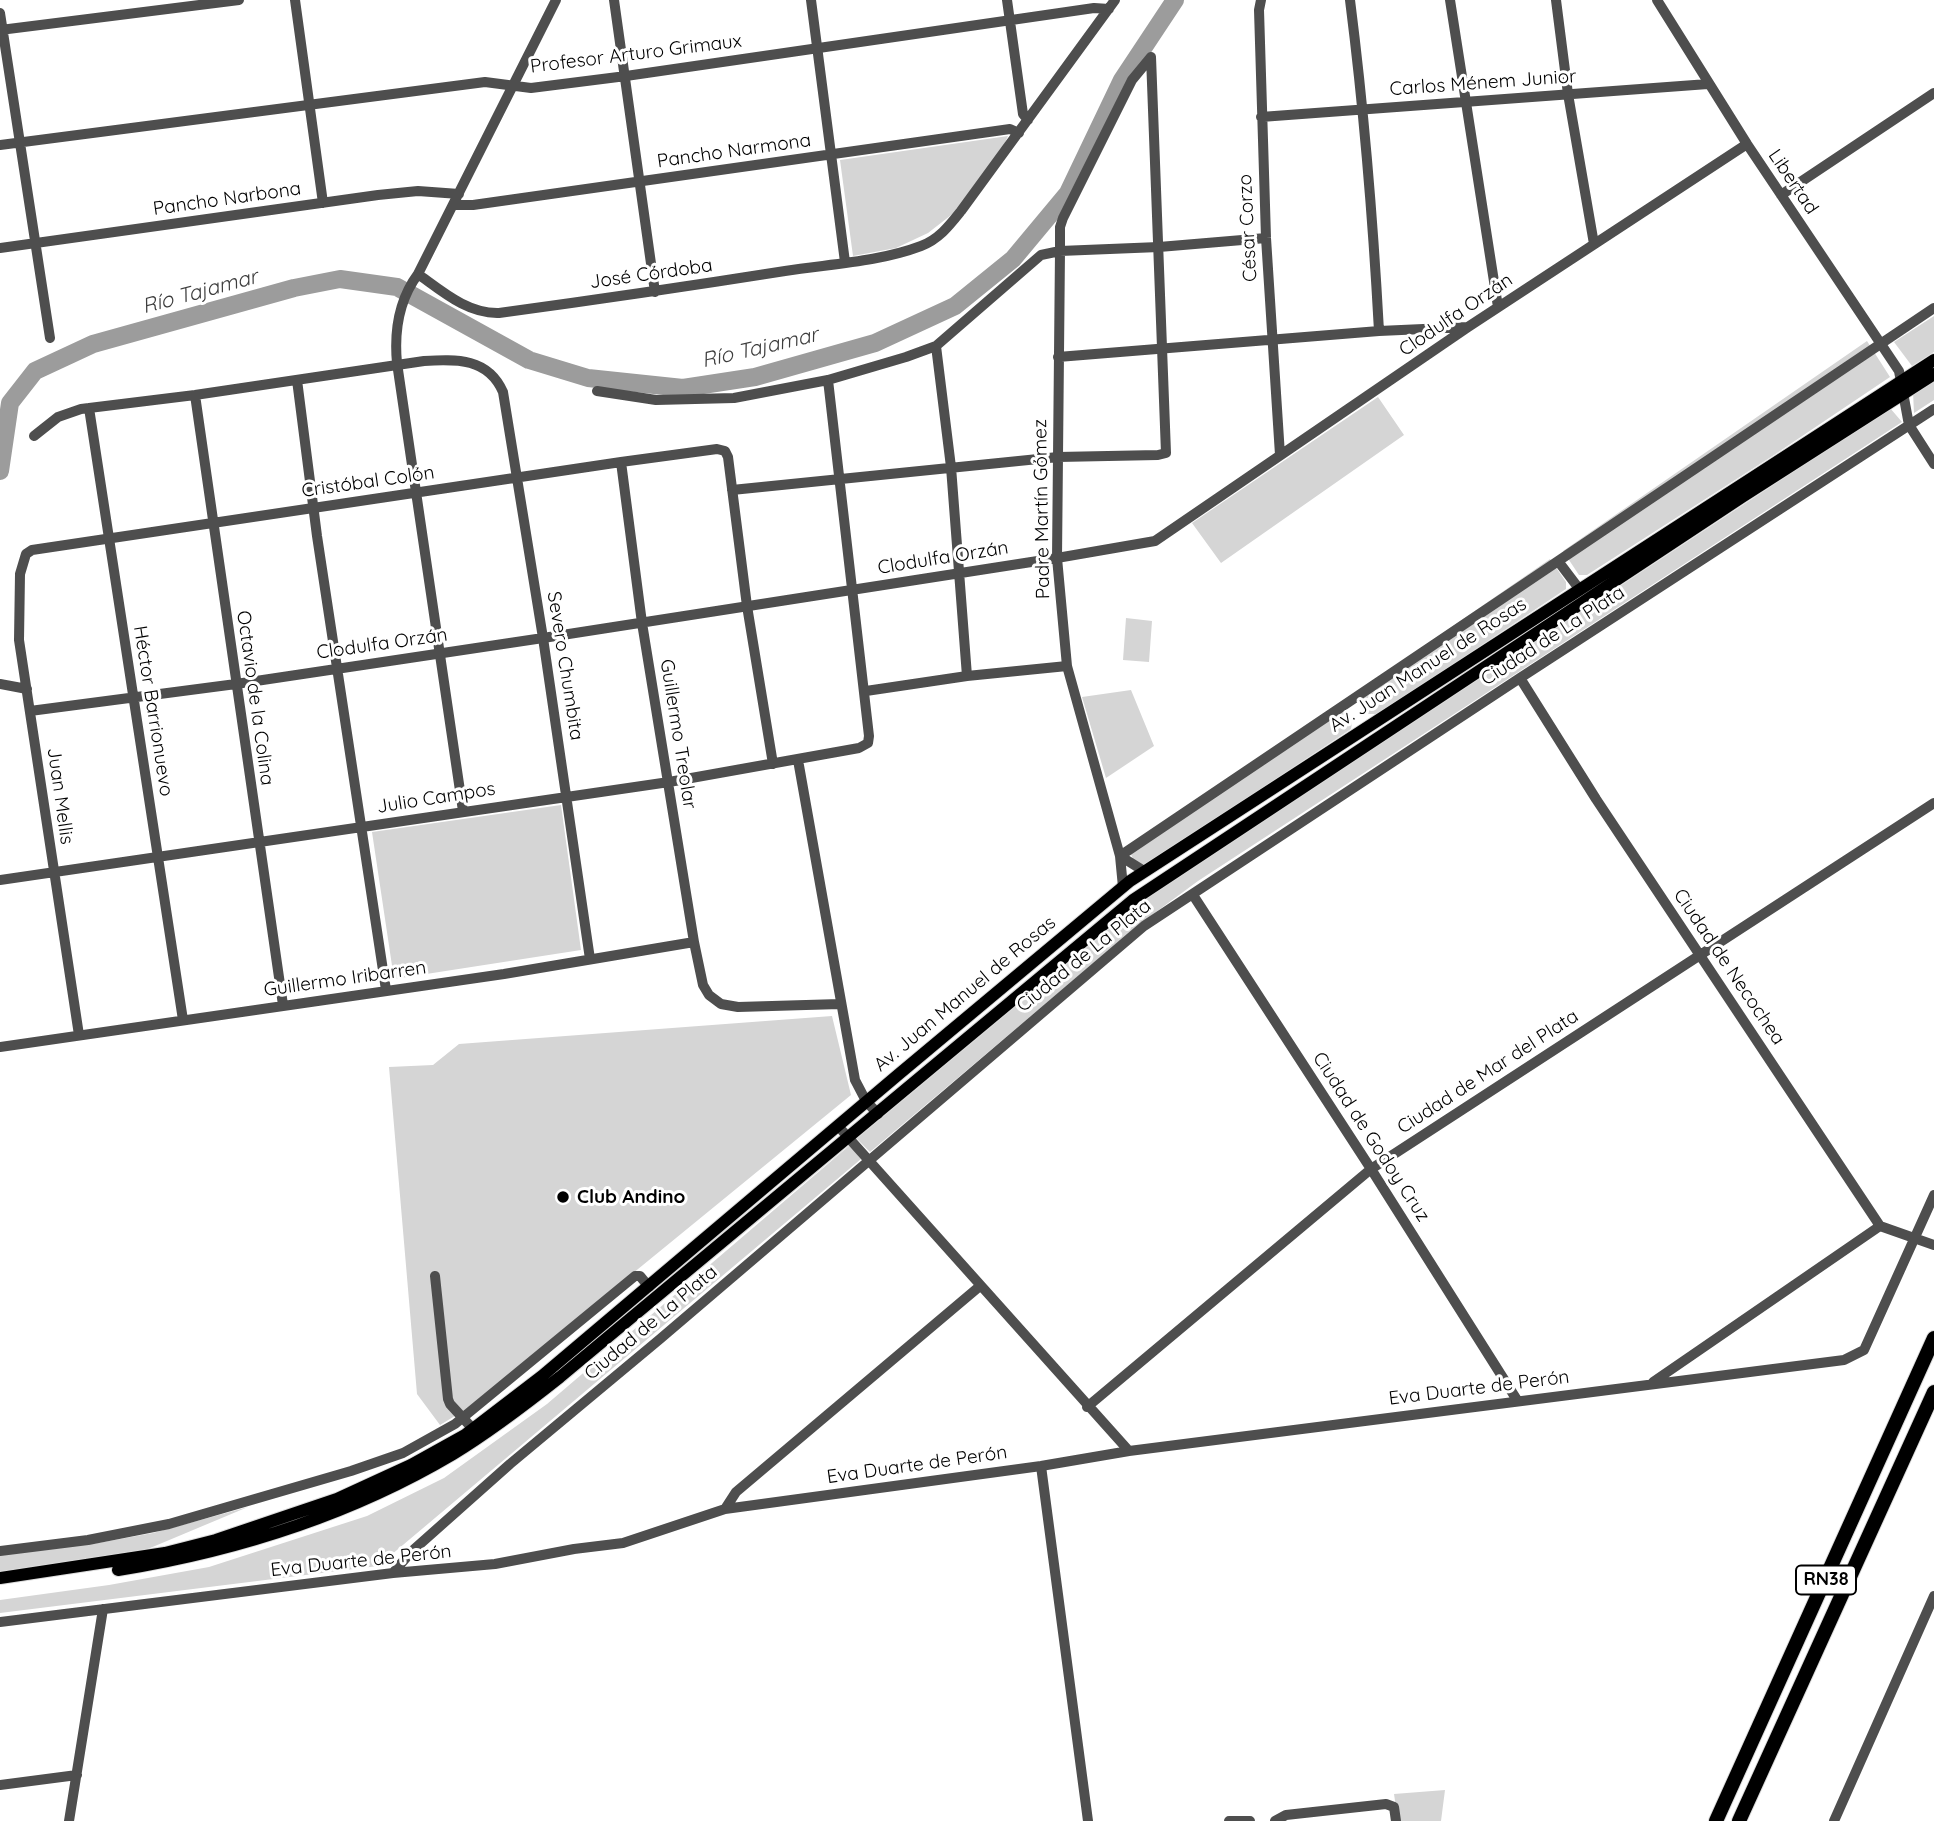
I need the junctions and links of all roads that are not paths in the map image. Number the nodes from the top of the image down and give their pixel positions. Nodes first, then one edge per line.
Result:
1 (239, 0) edge
2 (295, 0) edge
3 (556, 0) edge
4 (614, 0) edge
5 (811, 0) edge
6 (1007, 0) edge
7 (1261, 0) edge
8 (1350, 0) edge
9 (1450, 0) edge
10 (1556, 0) edge
11 (1657, 0) edge
12 (1112, 5) edge
13 (0, 13) edge
14 (1010, 21) junction
15 (1, 29) edge
16 (817, 48) junction
17 (626, 76) junction
18 (513, 84) junction
19 (1708, 84) junction
20 (1934, 93) edge
21 (1568, 94) junction
22 (1465, 102) junction
23 (310, 104) junction
24 (1364, 109) junction
25 (1261, 117) junction
26 (1028, 120) junction
27 (1020, 133) junction
28 (19, 143) junction
29 (1747, 144) junction
30 (0, 145) edge
31 (832, 155) junction
32 (640, 183) junction
33 (459, 194) junction
34 (1781, 195) junction
35 (323, 203) junction
36 (453, 205) junction
37 (1266, 239) junction
38 (34, 244) junction
39 (1594, 244) junction
40 (1159, 247) junction
41 (0, 248) edge
42 (1060, 251) junction
43 (845, 262) junction
44 (415, 279) junction
45 (655, 292) junction
46 (1498, 307) junction
47 (1934, 308) edge
48 (1468, 327) junction
49 (1379, 331) junction
50 (50, 338) dead end
51 (1271, 341) junction
52 (1880, 343) junction
53 (936, 346) junction
54 (1163, 349) junction
55 (1058, 357) junction
56 (1934, 360) edge
57 (397, 363) junction
58 (1934, 374) edge
59 (297, 380) junction
60 (828, 380) junction
61 (1903, 387) junction
62 (597, 391) dead end
63 (195, 395) junction
64 (89, 408) junction
65 (1934, 410) edge
66 (1909, 425) junction
67 (34, 436) dead end
68 (1280, 454) junction
69 (1058, 457) junction
70 (621, 462) junction
71 (1934, 464) edge
72 (951, 467) junction
73 (518, 478) junction
74 (839, 480) junction
75 (732, 490) junction
76 (417, 493) junction
77 (313, 508) junction
78 (211, 523) junction
79 (109, 538) junction
80 (1057, 558) junction
81 (22, 561) joint
82 (1558, 561) junction
83 (959, 573) junction
84 (851, 590) junction
85 (1580, 590) junction
86 (747, 606) junction
87 (642, 623) junction
88 (543, 638) junction
89 (440, 653) junction
90 (1067, 666) junction
91 (337, 667) junction
92 (967, 676) junction
93 (1520, 678) junction
94 (0, 684) edge
95 (236, 684) junction
96 (27, 689) junction
97 (866, 691) junction
98 (133, 698) junction
99 (30, 711) junction
100 (798, 760) junction
101 (773, 764) junction
102 (668, 782) junction
103 (567, 796) junction
104 (1934, 803) edge
105 (463, 811) junction
106 (361, 827) junction
107 (258, 842) junction
108 (157, 856) junction
109 (1120, 856) junction
110 (54, 871) junction
111 (1144, 871) junction
112 (0, 880) edge
113 (1124, 887) junction
114 (1193, 895) junction
115 (694, 942) junction
116 (1700, 954) junction
117 (590, 959) junction
118 (386, 990) junction
119 (840, 1004) junction
120 (283, 1006) junction
121 (183, 1020) junction
122 (79, 1035) junction
123 (0, 1046) edge
124 (866, 1101) junction
125 (878, 1114) junction
126 (838, 1126) junction
127 (848, 1139) junction
128 (868, 1160) junction
129 (1371, 1169) junction
130 (1934, 1195) edge
131 (1880, 1226) junction
132 (1913, 1237) junction
133 (1934, 1245) edge
134 (435, 1276) dead end
135 (979, 1286) junction
136 (649, 1287) junction
137 (1934, 1338) edge
138 (1650, 1385) junction
139 (1934, 1392) edge
140 (1517, 1400) junction
141 (1087, 1406) junction
142 (462, 1418) junction
143 (473, 1429) junction
144 (1129, 1451) junction
145 (1041, 1466) junction
146 (725, 1509) junction
147 (0, 1551) edge
148 (393, 1573) junction
149 (0, 1578) edge
150 (0, 1586) edge
151 (1934, 1596) edge
152 (103, 1609) junction
153 (0, 1622) edge
154 (77, 1775) junction
155 (0, 1785) edge
156 (69, 1821) edge
157 (1088, 1821) edge
158 (1229, 1821) edge
159 (1250, 1821) edge
160 (1275, 1821) edge
161 (1396, 1821) edge
162 (1716, 1821) edge
163 (1739, 1821) edge
164 (1834, 1821) edge

1 - 15 street
2 - 23 street
3 - 18 street
4 - 17 street
5 - 16 street
6 - 14 street
7 - 25 street, César Corzo
8 - 24 street
9 - 22 street
10 - 21 street
11 - 19 street, Libertad
12 - 14 street, Profesor Arturo Grimaux
12 - 26 street, José Córdoba
13 - 15 street
14 - 16 street, Profesor Arturo Grimaux
14 - 26 street
15 - 28 street
16 - 17 street, Profesor Arturo Grimaux
16 - 31 street
17 - 18 street, Profesor Arturo Grimaux
17 - 32 street
18 - 23 street, Profesor Arturo Grimaux
18 - 33 street
19 - 21 street, Carlos Ménem Junior
19 - 29 street, Libertad
20 - 34 street
21 - 22 street, Carlos Ménem Junior
21 - 39 street
22 - 24 street, Carlos Ménem Junior
22 - 46 street
23 - 28 street, Profesor Arturo Grimaux
23 - 35 street
24 - 25 street, Carlos Ménem Junior
24 - 49 street
25 - 37 street, César Corzo
26 - 27 street, José Córdoba
27 - 31 street, Pancho Narmona
27 - 43 street, José Córdoba
28 - 30 street, Profesor Arturo Grimaux
28 - 38 street
29 - 34 street, Libertad
29 - 39 street, Clodulfa Orzán
31 - 32 street, Pancho Narmona
31 - 43 street
32 - 36 street, Pancho Narmona
32 - 45 street
33 - 35 street, Pancho Narbona
33 - 36 street
34 - 52 street, Libertad
35 - 38 street, Pancho Narbona
36 - 44 street
37 - 40 street
37 - 51 street, César Corzo
38 - 41 street, Pancho Narbona
38 - 50 street
39 - 46 street, Clodulfa Orzán
40 - 42 street
40 - 42 street, Padre Martín Gómez
40 - 54 street
42 - 53 street
42 - 55 street, Padre Martín Gómez
43 - 45 street, José Córdoba
44 - 45 street, José Córdoba
44 - 57 street
46 - 48 street, Clodulfa Orzán
47 - 52 street
48 - 49 street
48 - 68 street, Clodulfa Orzán
49 - 51 street
51 - 54 street
51 - 68 street, César Corzo
52 - 61 street, Libertad
52 - 82 street
53 - 60 street
53 - 72 street
54 - 55 street
54 - 69 street
55 - 69 street, Padre Martín Gómez
56 - 61 main road, Av. Juan Manuel de Rosas
57 - 59 street
57 - 73 street, Severo Chumbita
57 - 76 street
58 - 61 main road, Av. Juan Manuel de Rosas
59 - 63 street
59 - 77 street
60 - 62 street
60 - 74 street
61 - 66 street, Libertad
61 - 85 main road, Av. Juan Manuel de Rosas
61 - 125 main road, Av. Juan Manuel de Rosas
63 - 64 street
63 - 78 street, Octavio de la Colina
64 - 67 street
64 - 79 street, Héctor Barrionuevo
65 - 66 street, Ciudad de La Plata
66 - 71 street
66 - 93 street, Ciudad de La Plata
68 - 80 street, Clodulfa Orzán
69 - 72 street
69 - 80 street, Padre Martín Gómez
70 - 73 street, Cristóbal Colón
70 - 75 street, Cristóbal Colón
70 - 87 street, Guillermo Treolar
72 - 74 street
72 - 83 street
73 - 76 street, Cristóbal Colón
73 - 88 street, Severo Chumbita
74 - 75 street
74 - 84 street
75 - 86 street
76 - 77 street, Cristóbal Colón
76 - 89 street
77 - 78 street, Cristóbal Colón
77 - 91 street
78 - 79 street, Cristóbal Colón
78 - 95 street, Octavio de la Colina
79 - 81 street, Cristóbal Colón
79 - 98 street, Héctor Barrionuevo
80 - 83 street, Clodulfa Orzán
80 - 90 street, Padre Martín Gómez
81 - 96 street, Juan Mellis
82 - 85 street
82 - 109 street
83 - 84 street, Clodulfa Orzán
83 - 92 street
84 - 86 street, Clodulfa Orzán
84 - 97 street
85 - 111 main road, Av. Juan Manuel de Rosas
86 - 87 street, Clodulfa Orzán
86 - 101 street
87 - 88 street, Clodulfa Orzán
87 - 102 street, Guillermo Treolar
88 - 89 street, Clodulfa Orzán
88 - 103 street, Severo Chumbita
89 - 91 street, Clodulfa Orzán
89 - 105 street
90 - 92 street
90 - 109 street, Padre Martín Gómez
91 - 95 street, Clodulfa Orzán
91 - 106 street
92 - 97 street
93 - 114 street, Ciudad de La Plata
93 - 116 street, Ciudad de Necochea
94 - 96 street
95 - 98 street, Clodulfa Orzán
95 - 107 street, Octavio de la Colina
96 - 99 street, Juan Mellis
97 - 100 street, Julio Campos
98 - 99 street, Clodulfa Orzán
98 - 108 street, Héctor Barrionuevo
99 - 110 street, Juan Mellis
100 - 101 street, Julio Campos
100 - 119 street
101 - 102 street, Julio Campos
102 - 103 street, Julio Campos
102 - 115 street, Guillermo Treolar
103 - 105 street, Julio Campos
103 - 117 street, Severo Chumbita
104 - 116 street, Ciudad de Mar del Plata
105 - 106 street, Julio Campos
106 - 107 street, Julio Campos
106 - 118 street
107 - 108 street, Julio Campos
107 - 120 street, Octavio de la Colina
108 - 110 street, Julio Campos
108 - 121 street, Héctor Barrionuevo
109 - 111 street
109 - 113 street, Padre Martín Gómez
110 - 112 street, Julio Campos
110 - 122 street, Juan Mellis
111 - 113 main road, Av. Juan Manuel de Rosas
113 - 124 main road, Av. Juan Manuel de Rosas
114 - 128 street, Ciudad de La Plata
114 - 129 street, Ciudad de Godoy Cruz
115 - 117 street, Guillermo Iribarren
115 - 119 street, Guillermo Treolar
116 - 129 street, Ciudad de Mar del Plata
116 - 131 street, Ciudad de Necochea
117 - 118 street, Guillermo Iribarren
118 - 120 street, Guillermo Iribarren
119 - 124 street
120 - 121 street, Guillermo Iribarren
121 - 122 street, Guillermo Iribarren
122 - 123 street, Guillermo Iribarren
124 - 125 street
124 - 126 main road, Av. Juan Manuel de Rosas
125 - 127 main road, Av. Juan Manuel de Rosas
126 - 127 street
126 - 136 main road, Av. Juan Manuel de Rosas
127 - 128 street
127 - 150 main road, Av. Juan Manuel de Rosas
128 - 135 street
128 - 148 street, Ciudad de La Plata
129 - 140 street, Ciudad de Godoy Cruz
129 - 141 street, Ciudad de Mar del Plata
130 - 132 street
131 - 132 street
131 - 138 street
132 - 133 street
132 - 138 street, Eva Duarte de Perón
134 - 142 street
135 - 141 street
135 - 146 street
136 - 142 street
136 - 143 main road, Av. Juan Manuel de Rosas
137 - 162 highway, RN38
138 - 140 street, Eva Duarte de Perón
139 - 163 highway, RN38
140 - 144 street, Eva Duarte de Perón
141 - 144 street
142 - 143 street
142 - 147 street
143 - 149 main road, Av. Juan Manuel de Rosas
144 - 145 street, Eva Duarte de Perón
145 - 146 street, Eva Duarte de Perón
145 - 157 street
146 - 148 street, Eva Duarte de Perón
148 - 152 street, Eva Duarte de Perón
151 - 164 street
152 - 153 street, Eva Duarte de Perón
152 - 154 street
154 - 155 street
154 - 156 street
158 - 159 street
160 - 161 street

